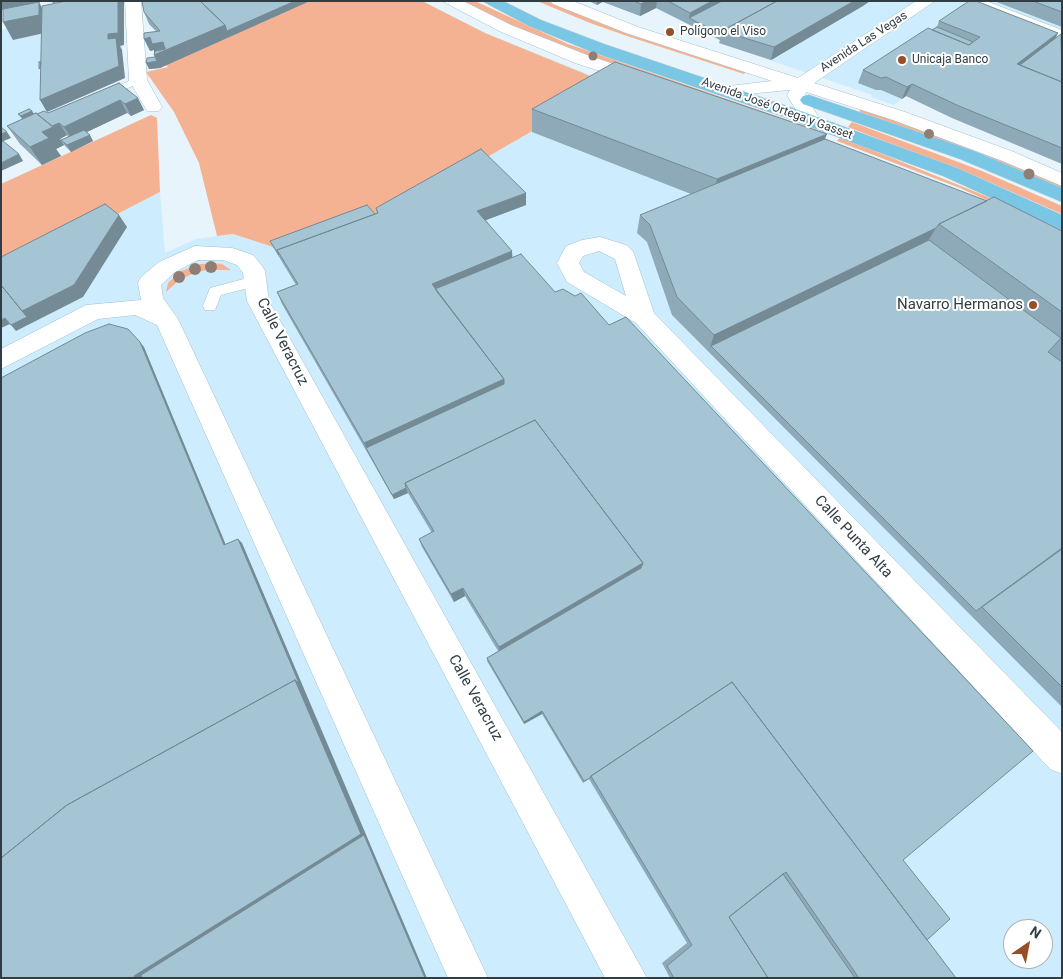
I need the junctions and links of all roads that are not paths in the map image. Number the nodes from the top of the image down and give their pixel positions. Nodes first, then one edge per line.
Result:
1 (133, 1) edge
2 (450, 1) edge
3 (490, 1) edge
4 (526, 1) edge
5 (558, 1) edge
6 (927, 1) edge
7 (972, 1) edge
8 (1062, 36) edge
9 (138, 80) junction
10 (772, 87) junction
11 (799, 89) junction
12 (726, 91) junction
13 (92, 100) edge
14 (153, 107) dead end
15 (812, 121) junction
16 (1062, 180) edge
17 (938, 187) edge
18 (1062, 196) edge
19 (972, 202) edge
20 (1058, 231) edge
21 (255, 281) junction
22 (210, 306) dead end
23 (644, 318) dead end
24 (166, 319) junction
25 (1, 360) edge
26 (1062, 757) edge
27 (468, 978) edge
28 (627, 978) edge

1 - 9 street
2 - 17 street, Avenida José Ortega y Gasset
3 - 12 main road, Avenida José Ortega y Gasset
4 - 10 main road, Avenida José Ortega y Gasset
5 - 11 street, Avenida José Ortega y Gasset
6 - 11 street, Avenida Las Vegas
7 - 8 street
9 - 13 lane
9 - 14 street
10 - 11 main road, Avenida José Ortega y Gasset
10 - 12 street
11 - 15 street
11 - 16 street, Avenida José Ortega y Gasset
11 - 18 main road, Avenida José Ortega y Gasset
12 - 15 main road, Avenida José Ortega y Gasset
15 - 20 main road, Avenida José Ortega y Gasset
19 - 20 street, Avenida José Ortega y Gasset
21 - 22 lane
21 - 24 street, Calle Veracruz
21 - 28 street, Calle Veracruz
23 - 26 street, Calle Punta Alta
24 - 25 street
24 - 27 street, Calle Veracruz

